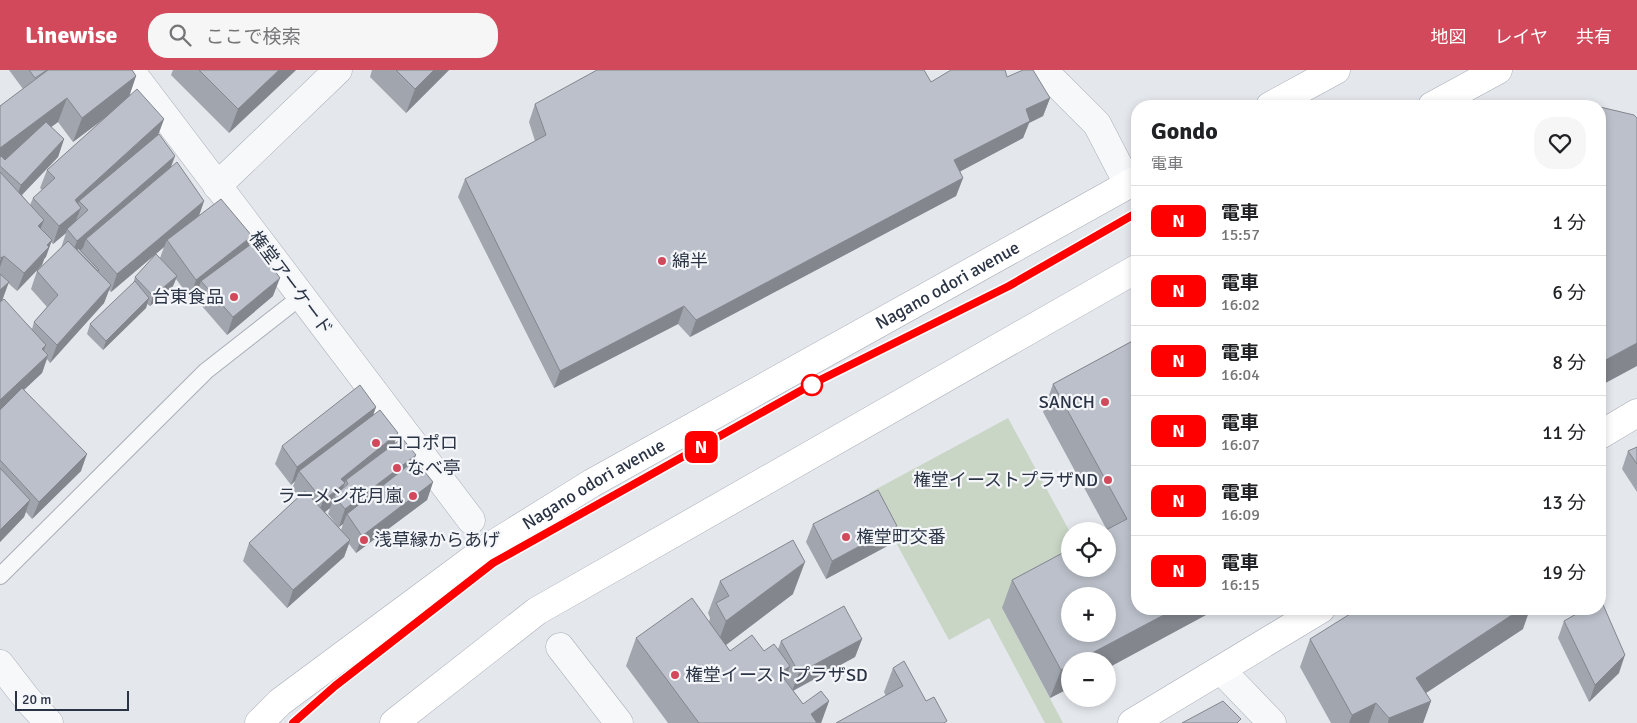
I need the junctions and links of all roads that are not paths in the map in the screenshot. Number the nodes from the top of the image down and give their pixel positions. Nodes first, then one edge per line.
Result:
1 (130, 70) edge
2 (338, 70) edge
3 (1043, 70) edge
4 (1336, 70) edge
5 (1498, 70) edge
6 (1281, 100) edge
7 (1443, 100) edge
8 (1131, 179) edge
9 (1131, 183) edge
10 (217, 186) junction
11 (1131, 272) edge
12 (295, 301) junction
13 (1637, 412) edge
14 (1606, 432) edge
15 (471, 520) dead end
16 (0, 576) edge
17 (1311, 615) edge
18 (567, 656) dead end
19 (0, 664) edge
20 (1221, 670) junction
21 (49, 723) edge
22 (259, 723) edge
23 (394, 723) edge
24 (619, 723) edge
25 (1132, 723) edge
26 (1272, 723) edge

1 - 10 street, 権堂アーケード
2 - 10 street
3 - 8 street
4 - 6 street
5 - 7 street
9 - 22 street, Nagano odori avenue
10 - 12 street, 権堂アーケード
11 - 23 street
12 - 15 street, 権堂アーケード
12 - 16 lane
13 - 14 street
17 - 20 street
18 - 24 street
19 - 21 street
20 - 25 street
20 - 26 street

